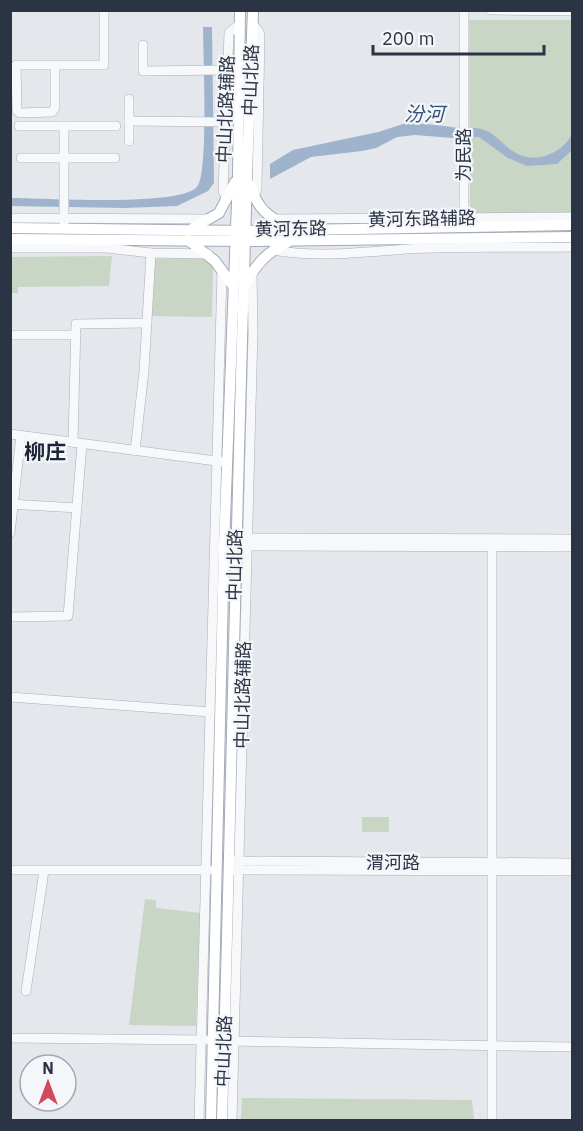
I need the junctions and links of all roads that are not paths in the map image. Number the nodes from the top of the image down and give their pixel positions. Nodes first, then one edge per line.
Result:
1 (104, 10) edge
2 (240, 10) edge
3 (253, 10) edge
4 (464, 10) edge
5 (490, 10) edge
6 (573, 11) edge
7 (240, 24) junction
8 (253, 24) junction
9 (143, 45) dead end
10 (55, 65) junction
11 (227, 70) junction
12 (129, 99) dead end
13 (129, 121) junction
14 (225, 122) junction
15 (19, 126) dead end
16 (64, 126) junction
17 (116, 126) dead end
18 (129, 141) dead end
19 (21, 158) dead end
20 (64, 158) junction
21 (115, 158) dead end
22 (243, 176) junction
23 (254, 197) junction
24 (227, 199) junction
25 (573, 217) edge
26 (10, 218) edge
27 (210, 219) junction
28 (272, 219) junction
29 (464, 223) junction
30 (64, 224) junction
31 (573, 225) edge
32 (10, 228) edge
33 (290, 229) junction
34 (189, 235) junction
35 (240, 236) junction
36 (573, 237) edge
37 (10, 239) edge
38 (292, 241) junction
39 (573, 247) edge
40 (10, 248) edge
41 (273, 250) junction
42 (151, 253) junction
43 (208, 254) junction
44 (252, 270) junction
45 (222, 271) junction
46 (238, 287) junction
47 (147, 323) junction
48 (10, 335) edge
49 (76, 335) junction
50 (10, 434) edge
51 (21, 435) junction
52 (78, 443) junction
53 (135, 451) junction
54 (228, 463) junction
55 (250, 465) junction
56 (12, 504) edge
57 (77, 508) junction
58 (10, 533) edge
59 (573, 539) edge
60 (230, 542) junction
61 (248, 542) junction
62 (492, 543) junction
63 (573, 547) edge
64 (10, 617) edge
65 (10, 697) edge
66 (210, 712) junction
67 (573, 863) edge
68 (234, 866) junction
69 (492, 867) junction
70 (10, 870) edge
71 (211, 870) junction
72 (44, 871) junction
73 (573, 871) edge
74 (26, 991) dead end
75 (10, 1038) edge
76 (200, 1040) junction
77 (224, 1041) junction
78 (492, 1044) junction
79 (573, 1047) edge
80 (199, 1120) edge
81 (211, 1120) edge
82 (222, 1120) edge
83 (232, 1120) edge
84 (492, 1120) edge

1 - 10 street
2 - 7 main road, 中山北路
3 - 8 main road, 中山北路
4 - 29 street, 为民路
5 - 6 street
7 - 11 street, 中山北路辅路
7 - 22 main road, 中山北路
8 - 22 main road, 中山北路
8 - 23 street, 中山北路辅路
9 - 11 street
10 - 10 street
11 - 14 street, 中山北路辅路
12 - 13 street
13 - 14 street
13 - 18 street
14 - 24 street, 中山北路辅路
15 - 16 street
16 - 17 street
16 - 20 street
19 - 20 street
20 - 21 street
20 - 30 street
22 - 23 main road
22 - 24 main road
22 - 35 main road, 中山北路
23 - 28 main road
24 - 27 main road
25 - 29 street, 黄河东路辅路
26 - 30 street
27 - 30 street
27 - 34 main road
28 - 29 street, 黄河东路辅路
28 - 33 main road
29 - 31 main road, 黄河东路
29 - 33 main road, 黄河东路
30 - 32 main road, 黄河东路
30 - 34 main road, 黄河东路
33 - 35 main road, 黄河东路
34 - 35 main road, 黄河东路
34 - 37 main road, 黄河东路
34 - 43 main road
35 - 38 main road, 黄河东路
35 - 46 main road, 中山北路
36 - 38 main road, 黄河东路
38 - 41 main road
39 - 41 street, 黄河东路辅路
40 - 42 street
41 - 44 main road
42 - 43 street
42 - 47 street
43 - 45 main road
44 - 46 main road
44 - 55 street, 中山北路辅路
45 - 46 main road
45 - 54 street, 中山北路辅路
46 - 54 main road, 中山北路
47 - 49 street
47 - 53 street
48 - 49 street
49 - 52 street
50 - 51 street
51 - 52 street
51 - 56 street
52 - 53 street
52 - 57 street
53 - 54 street
54 - 55 street
54 - 60 main road, 中山北路
54 - 66 street, 中山北路辅路
55 - 61 street, 中山北路辅路
56 - 57 street
56 - 58 street
57 - 64 street
59 - 62 street
60 - 61 street
60 - 68 main road, 中山北路
60 - 71 main road, 中山北路
61 - 62 street
61 - 68 street, 中山北路辅路
62 - 63 street
62 - 69 street
65 - 66 street
66 - 71 street, 中山北路辅路
67 - 69 street, 渭河路
68 - 69 street, 渭河路
68 - 71 street, 渭河路
68 - 77 main road, 中山北路
69 - 73 street, 渭河路
69 - 78 street
70 - 72 street, 渭河路
71 - 72 street, 渭河路
71 - 76 street, 中山北路辅路
71 - 77 main road, 中山北路
72 - 74 street
75 - 76 street
76 - 77 street
76 - 80 street, 中山北路辅路
77 - 78 street
77 - 81 main road, 中山北路
77 - 82 main road, 中山北路
77 - 83 street
78 - 79 street
78 - 84 street

